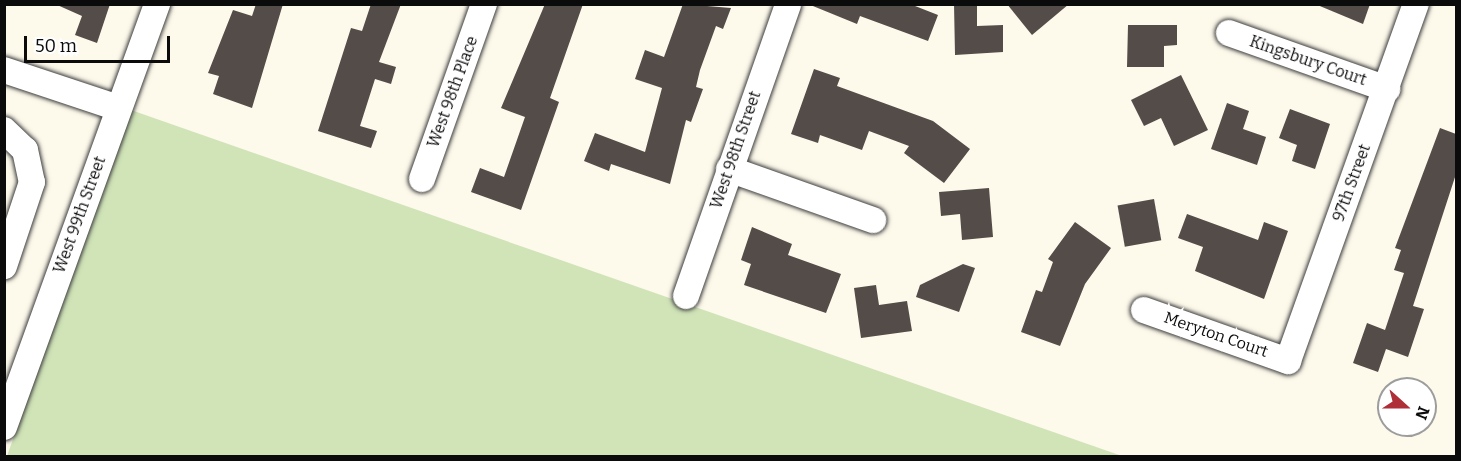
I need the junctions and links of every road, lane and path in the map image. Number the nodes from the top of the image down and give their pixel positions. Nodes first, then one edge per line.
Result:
1 (157, 4) edge
2 (484, 4) edge
3 (788, 4) edge
4 (1416, 4) edge
5 (1229, 33) dead end
6 (4, 70) edge
7 (1387, 89) junction
8 (118, 108) junction
9 (4, 130) edge
10 (729, 169) junction
11 (422, 179) dead end
12 (873, 219) dead end
13 (4, 266) edge
14 (686, 296) dead end
15 (1144, 310) dead end
16 (1288, 361) joint
17 (4, 427) edge

1 - 8 street, West 99th Street
2 - 11 street, West 98th Place
3 - 10 street, West 98th Street
4 - 7 street, 97th Street
5 - 7 street, Kingsbury Court
6 - 8 street
7 - 16 street, 97th Street
8 - 17 street, West 99th Street
9 - 13 street
10 - 12 street
10 - 14 street, West 98th Street
15 - 16 street, Meryton Court

